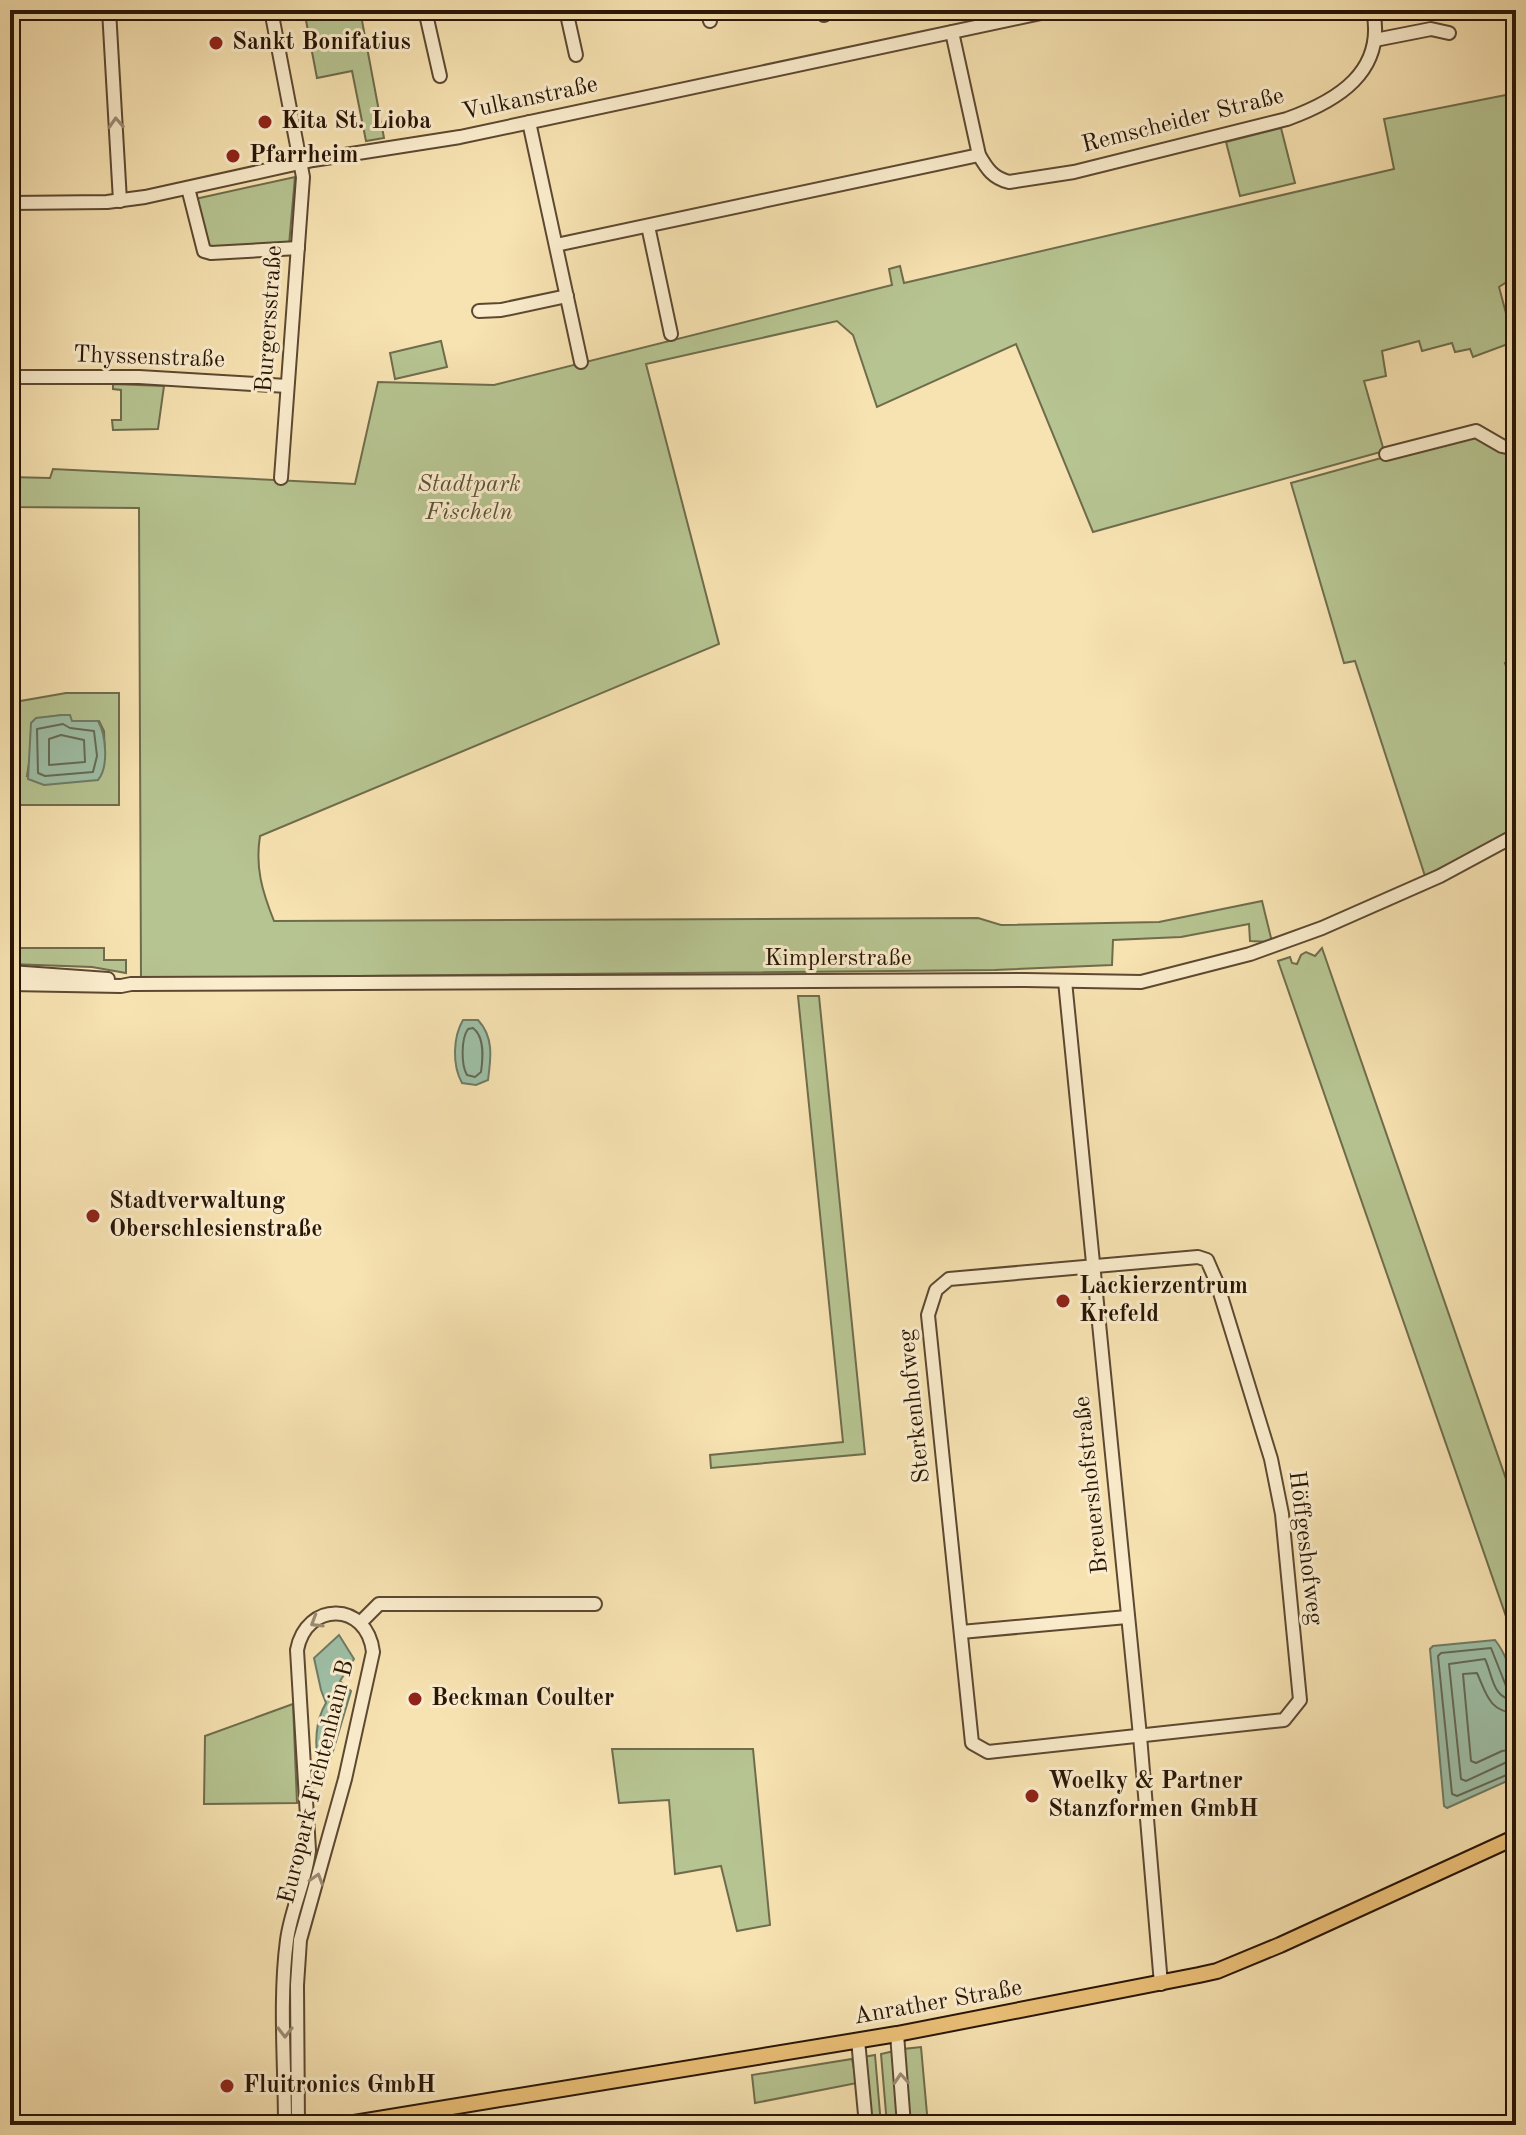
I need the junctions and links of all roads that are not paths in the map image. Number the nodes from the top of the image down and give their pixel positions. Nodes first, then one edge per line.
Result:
1 (109, 10) edge
2 (271, 10) edge
3 (425, 10) edge
4 (566, 10) edge
5 (1055, 10) edge
6 (1373, 10) edge
7 (952, 32) junction
8 (1449, 33) dead end
9 (1375, 40) junction
10 (576, 55) dead end
11 (440, 76) dead end
12 (529, 122) junction
13 (979, 155) junction
14 (301, 163) junction
15 (188, 188) junction
16 (120, 201) junction
17 (10, 203) edge
18 (648, 226) junction
19 (556, 245) junction
20 (298, 248) junction
21 (567, 296) junction
22 (479, 311) dead end
23 (671, 334) dead end
24 (581, 362) dead end
25 (10, 377) edge
26 (287, 386) junction
27 (1516, 449) edge
28 (1386, 454) dead end
29 (281, 478) dead end
30 (1516, 835) edge
31 (10, 972) edge
32 (1065, 981) junction
33 (10, 984) edge
34 (131, 984) junction
35 (1093, 1266) junction
36 (595, 1604) dead end
37 (1127, 1617) junction
38 (360, 1623) junction
39 (961, 1632) junction
40 (1140, 1736) junction
41 (1516, 1837) edge
42 (292, 1954) junction
43 (1161, 1984) junction
44 (897, 2034) junction
45 (858, 2040) junction
46 (285, 2125) edge
47 (298, 2125) edge
48 (342, 2125) edge
49 (866, 2125) edge
50 (904, 2125) edge

16 -> 1 street
2 - 14 street, Burgersstraße
3 - 11 street
4 - 10 street
5 - 7 street, Vulkanstraße
6 - 9 street, Remscheider Straße
7 - 12 street, Vulkanstraße
7 - 13 street
8 - 9 street
9 - 13 street, Remscheider Straße
12 - 14 street, Vulkanstraße
12 - 19 street
13 - 18 street
14 - 15 street, Vulkanstraße
14 - 20 street, Burgersstraße
15 - 16 street, Vulkanstraße
15 - 20 street
16 - 17 street, Vulkanstraße
18 - 19 street
18 - 23 street
19 - 21 street
20 - 26 street, Burgersstraße
21 - 22 street
21 - 24 street
25 - 26 street, Thyssenstraße
26 - 29 street, Burgersstraße
27 - 28 street
30 - 32 street, Kimplerstraße
31 - 34 street, Kimplerstraße
32 - 34 street, Kimplerstraße
32 - 35 street, Breuershofstraße
33 - 34 street, Kimplerstraße
35 - 37 street, Breuershofstraße
35 - 39 street, Sterkenhofweg
35 - 40 street, Höffgeshofweg
36 - 38 street
37 - 39 street
37 - 40 street, Breuershofstraße
42 -> 38 street, Europark Fichtenhain B
38 -> 42 street, Europark Fichtenhain B
39 - 40 street, Sterkenhofweg
40 - 43 street, Breuershofstraße
41 - 43 main road, Anrather Straße
42 -> 46 street, Europark Fichtenhain B
42 - 47 street, Europark Fichtenhain B
43 - 44 main road, Anrather Straße
44 - 45 main road, Anrather Straße
50 -> 44 street
45 - 48 main road, Anrather Straße
45 - 49 street

